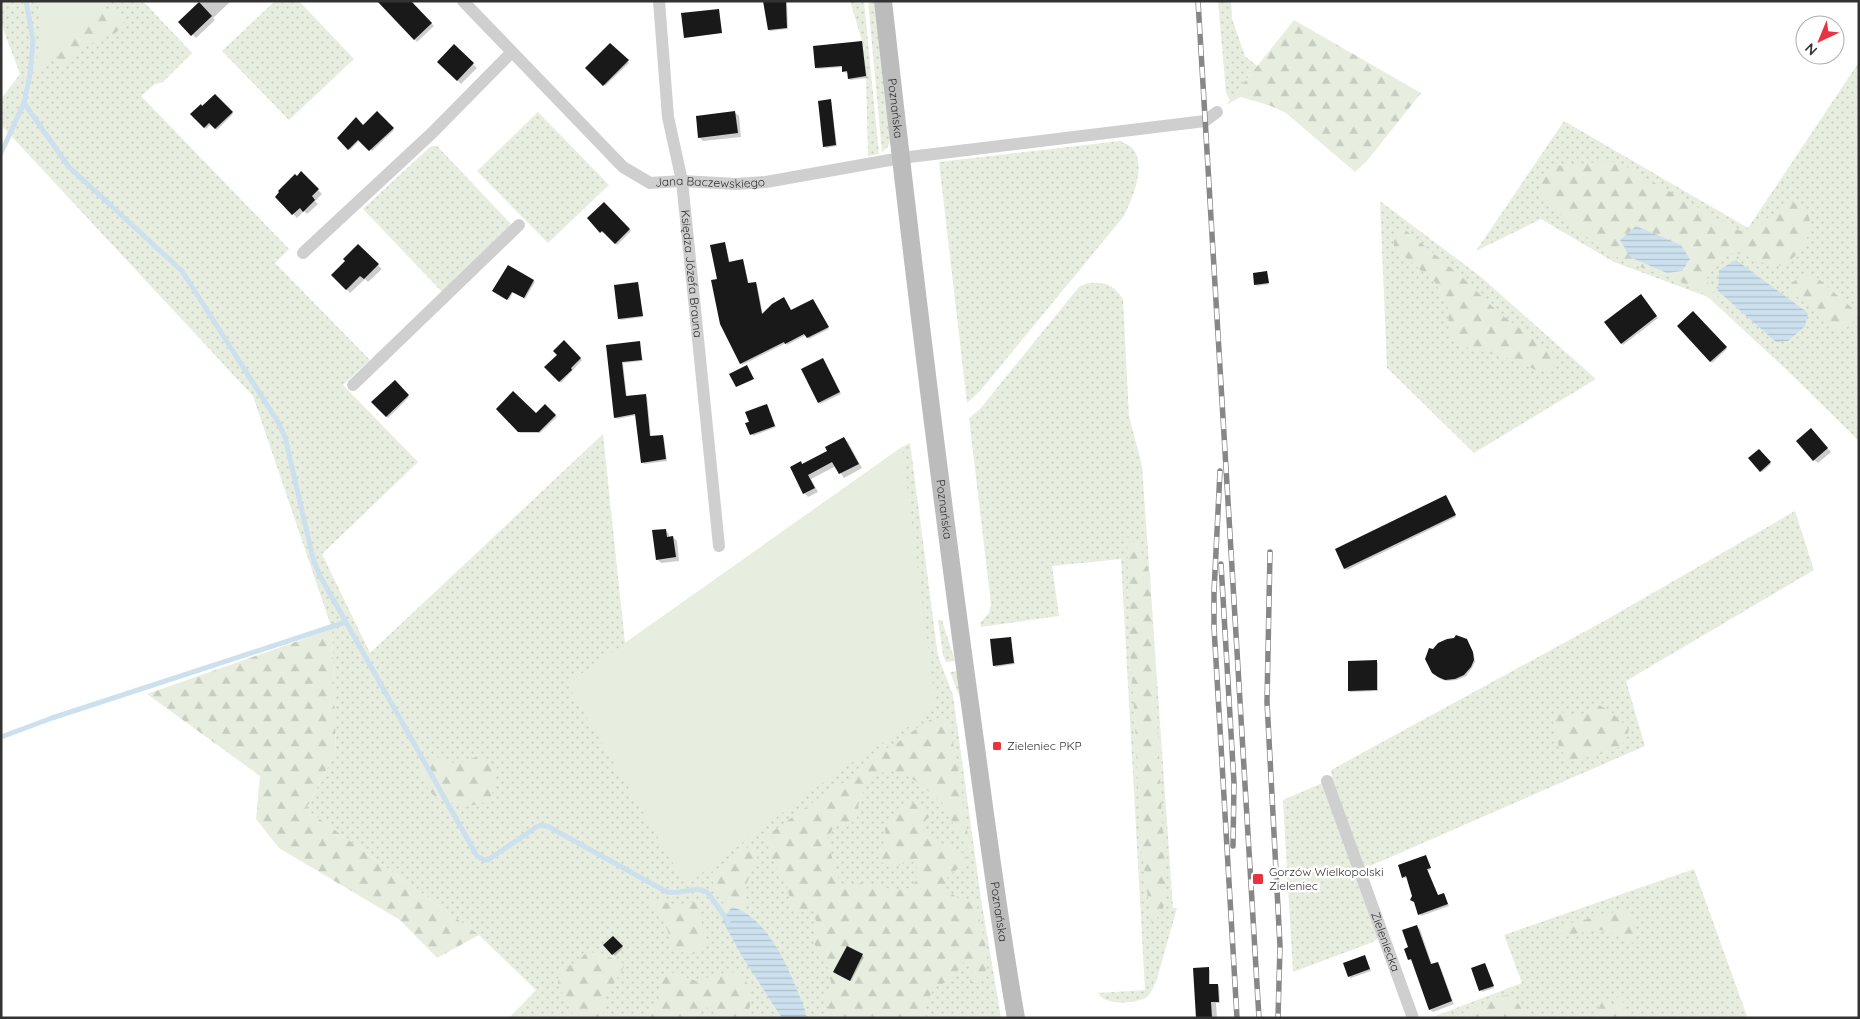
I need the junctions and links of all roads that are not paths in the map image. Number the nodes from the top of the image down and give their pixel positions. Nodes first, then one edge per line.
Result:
1 (464, 1) edge
2 (658, 1) edge
3 (883, 1) edge
4 (512, 52) junction
5 (1217, 112) dead end
6 (901, 158) junction
7 (682, 181) junction
8 (519, 225) dead end
9 (303, 253) dead end
10 (353, 385) dead end
11 (719, 546) dead end
12 (1326, 781) dead end
13 (1016, 1018) edge
14 (1413, 1018) edge

1 - 4 street, Jana Baczewskiego
2 - 7 street, Księdza Józefa Brauna
3 - 6 main road, Poznańska
4 - 7 street, Jana Baczewskiego
4 - 9 street
5 - 6 street, Jana Baczewskiego
6 - 7 street, Jana Baczewskiego
6 - 13 main road, Poznańska
7 - 11 street, Księdza Józefa Brauna
8 - 10 street
12 - 14 street, Zieleniecka

